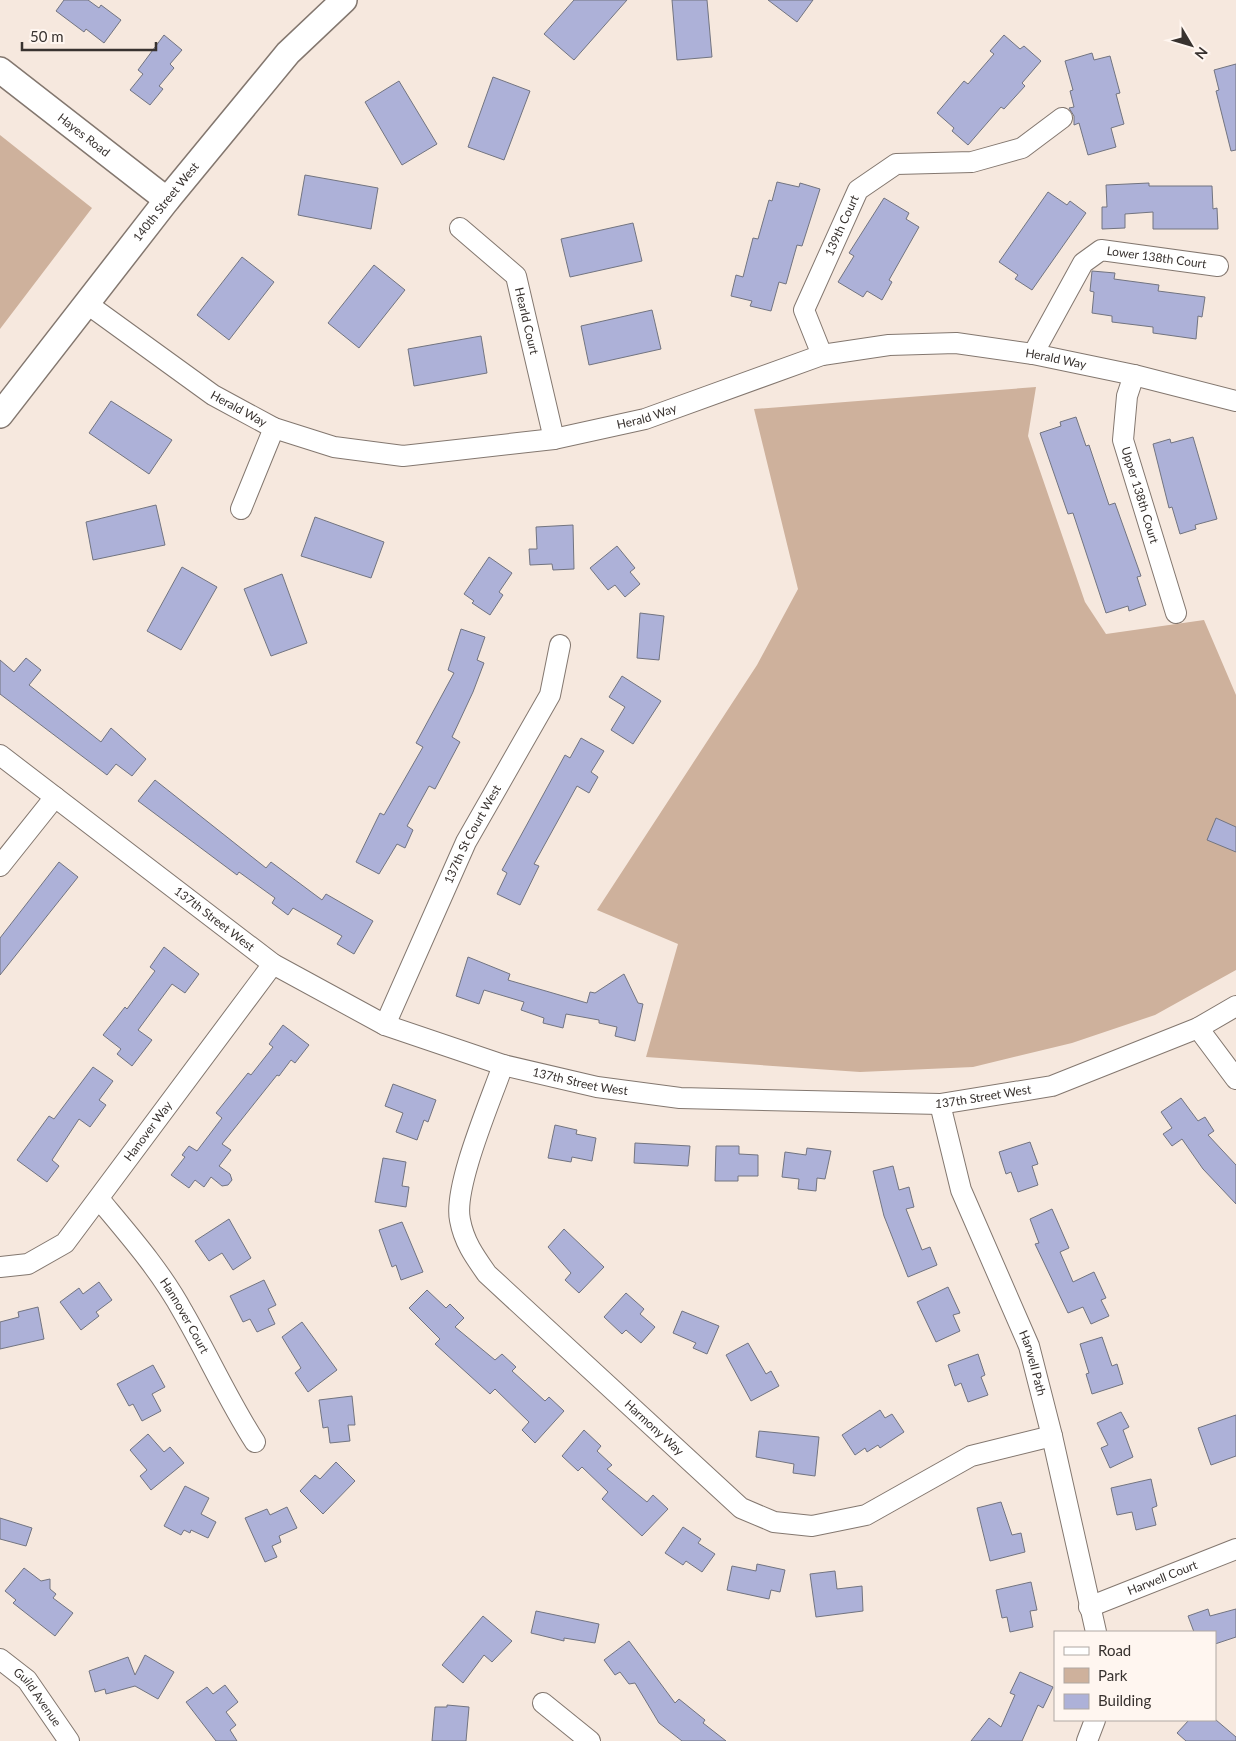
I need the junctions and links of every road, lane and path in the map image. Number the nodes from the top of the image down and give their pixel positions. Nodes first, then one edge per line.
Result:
1 (344, 0) edge
2 (0, 70) edge
3 (1062, 118) dead end
4 (167, 200) junction
5 (460, 228) dead end
6 (1218, 266) dead end
7 (86, 304) junction
8 (1033, 354) junction
9 (822, 355) junction
10 (1134, 374) junction
11 (1236, 401) edge
12 (0, 415) edge
13 (274, 428) junction
14 (554, 439) junction
15 (240, 509) dead end
16 (1176, 613) dead end
17 (560, 644) dead end
18 (0, 755) edge
19 (55, 797) junction
20 (0, 866) edge
21 (273, 964) junction
22 (1236, 1006) edge
23 (385, 1025) junction
24 (1198, 1028) junction
25 (502, 1065) junction
26 (1236, 1079) edge
27 (940, 1104) junction
28 (99, 1199) junction
29 (0, 1267) edge
30 (1052, 1436) junction
31 (256, 1442) dead end
32 (1236, 1549) edge
33 (1089, 1607) junction
34 (1096, 1631) edge
35 (0, 1659) edge
36 (543, 1703) dead end
37 (1095, 1721) edge
38 (69, 1741) edge
39 (590, 1741) edge
40 (1087, 1741) edge

1 - 4 street, 140th Street West
2 - 4 street, Hayes Road
3 - 9 street, 139th Court
4 - 7 street, 140th Street West
5 - 14 street, Hearld Court
6 - 8 street, Lower 138th Court
7 - 12 street, 140th Street West
7 - 13 street, Herald Way
8 - 9 street, Herald Way
8 - 10 street, Herald Way
9 - 14 street, Herald Way
10 - 11 street, Herald Way
10 - 16 street, Upper 138th Court
13 - 14 street, Herald Way
13 - 15 street
17 - 23 street, 137th St Court West
18 - 19 street, 137th Street West
19 - 20 street
19 - 21 street, 137th Street West
21 - 23 street, 137th Street West
21 - 28 street, Hanover Way
22 - 24 street, 137th Street West
23 - 25 street, 137th Street West
24 - 26 street
24 - 27 street, 137th Street West
25 - 27 street, 137th Street West
25 - 30 street, Harmony Way
27 - 30 street, Harwell Path
28 - 29 street, Hanover Way
28 - 31 street, Hannover Court
30 - 33 street, Harwell Path
32 - 33 street, Harwell Court
33 - 34 street, Harwell Path
35 - 38 street, Guild Avenue
36 - 39 street
37 - 40 street

